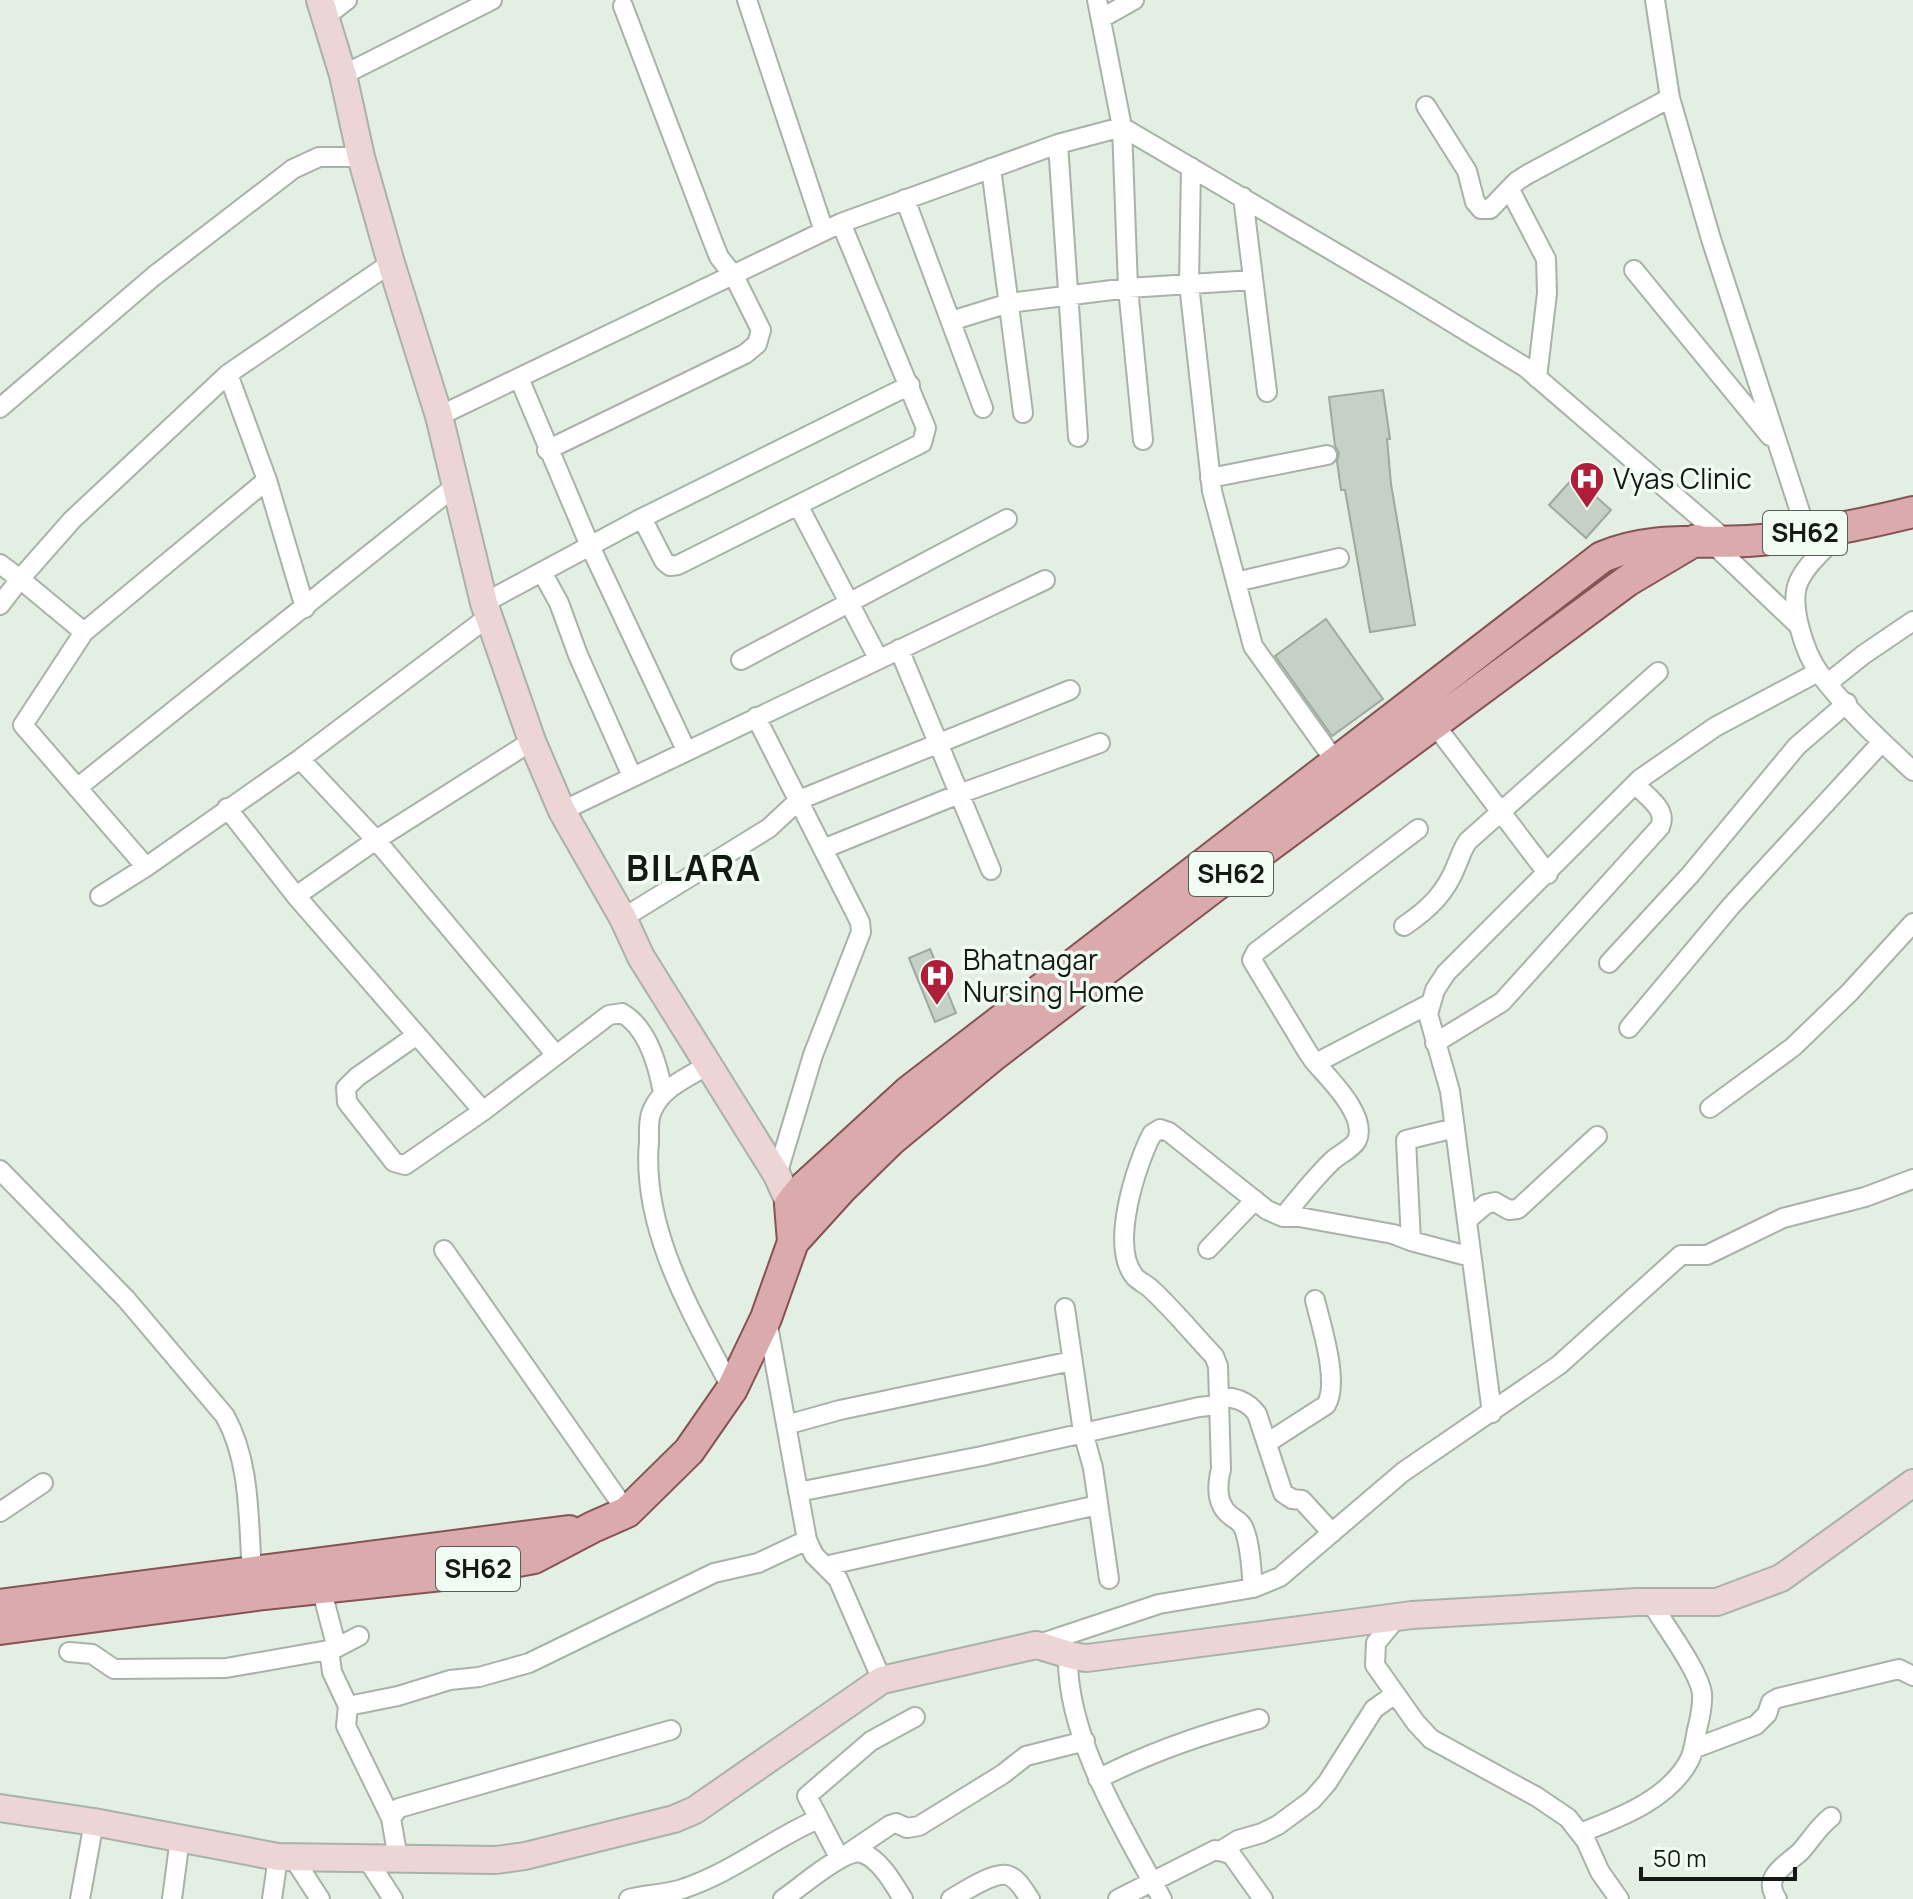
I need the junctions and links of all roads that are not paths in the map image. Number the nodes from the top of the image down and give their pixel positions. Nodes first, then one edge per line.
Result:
1 (347, 0) edge
2 (492, 0) edge
3 (747, 0) edge
4 (1134, 0) edge
5 (1655, 0) edge
6 (623, 6) dead end
7 (322, 8) edge
8 (1100, 9) edge
9 (343, 75) junction
10 (1670, 98) junction
11 (1426, 106) dead end
12 (1122, 127) junction
13 (1058, 144) junction
14 (361, 157) junction
15 (1191, 167) junction
16 (991, 168) junction
17 (1510, 190) junction
18 (1243, 197) junction
19 (905, 199) junction
20 (833, 227) junction
21 (391, 263) junction
22 (1634, 270) dead end
23 (734, 276) junction
24 (1253, 280) junction
25 (1189, 284) junction
26 (1128, 288) junction
27 (1068, 297) junction
28 (1009, 303) junction
29 (951, 321) junction
30 (228, 374) junction
31 (519, 378) junction
32 (1537, 378) junction
33 (910, 385) junction
34 (1267, 392) dead end
35 (0, 408) edge
36 (983, 408) dead end
37 (1023, 413) dead end
38 (439, 416) junction
39 (1078, 437) dead end
40 (1143, 440) dead end
41 (1777, 444) junction
42 (547, 450) junction
43 (1327, 455) dead end
44 (1210, 478) junction
45 (267, 480) junction
46 (454, 487) junction
47 (798, 505) junction
48 (1913, 512) edge
49 (642, 518) junction
50 (1007, 519) dead end
51 (1848, 525) junction
52 (1807, 533) junction
53 (1711, 540) junction
54 (590, 546) junction
55 (1339, 558) dead end
56 (0, 564) edge
57 (542, 572) junction
58 (20, 579) junction
59 (1045, 580) dead end
60 (1236, 582) junction
61 (850, 602) junction
62 (0, 605) edge
63 (305, 608) junction
64 (486, 610) junction
65 (1913, 621) edge
66 (1800, 627) junction
67 (84, 632) junction
68 (899, 649) junction
69 (878, 658) junction
70 (741, 660) dead end
71 (1658, 672) dead end
72 (1823, 678) junction
73 (1070, 690) dead end
74 (1847, 703) junction
75 (756, 717) junction
76 (1435, 725) junction
77 (532, 741) junction
78 (1882, 742) junction
79 (1100, 743) dead end
80 (937, 744) junction
81 (686, 750) junction
82 (300, 759) junction
83 (1335, 761) junction
84 (1913, 771) edge
85 (632, 776) junction
86 (1635, 784) junction
87 (77, 788) junction
88 (959, 794) junction
89 (799, 800) junction
90 (227, 808) junction
91 (562, 811) junction
92 (1501, 811) junction
93 (1418, 829) dead end
94 (376, 840) junction
95 (823, 849) junction
96 (146, 867) junction
97 (991, 870) dead end
98 (1548, 874) junction
99 (100, 896) dead end
100 (296, 896) junction
101 (623, 918) junction
102 (1913, 923) edge
103 (1404, 926) dead end
104 (1609, 963) dead end
105 (1431, 1003) junction
106 (1629, 1028) dead end
107 (417, 1035) junction
108 (1435, 1043) junction
109 (556, 1055) junction
110 (1313, 1060) junction
111 (708, 1065) junction
112 (663, 1093) junction
113 (1710, 1108) dead end
114 (483, 1111) junction
115 (1455, 1128) junction
116 (1597, 1136) dead end
117 (0, 1170) edge
118 (777, 1175) junction
119 (1913, 1179) edge
120 (1255, 1200) junction
121 (790, 1204) junction
122 (1283, 1217) junction
123 (1467, 1220) junction
124 (1411, 1241) junction
125 (793, 1242) junction
126 (1208, 1249) dead end
127 (444, 1250) dead end
128 (1471, 1257) junction
129 (1315, 1300) dead end
130 (1065, 1308) dead end
131 (766, 1318) junction
132 (1072, 1361) junction
133 (732, 1389) junction
134 (1219, 1401) junction
135 (1492, 1413) junction
136 (786, 1425) junction
137 (1083, 1432) junction
138 (1267, 1443) junction
139 (43, 1483) dead end
140 (1913, 1483) edge
141 (798, 1492) junction
142 (1098, 1505) junction
143 (0, 1512) edge
144 (627, 1512) junction
145 (593, 1527) junction
146 (1332, 1533) junction
147 (807, 1540) junction
148 (825, 1566) junction
149 (252, 1572) junction
150 (1109, 1579) dead end
151 (321, 1588) junction
152 (1253, 1588) junction
153 (1651, 1602) junction
154 (0, 1605) edge
155 (1398, 1616) junction
156 (0, 1629) edge
157 (359, 1636) dead end
158 (1036, 1645) junction
159 (334, 1649) junction
160 (69, 1652) dead end
161 (1068, 1656) junction
162 (1913, 1676) edge
163 (882, 1680) junction
164 (1395, 1694) junction
165 (348, 1706) junction
166 (915, 1717) dead end
167 (1259, 1719) dead end
168 (671, 1730) dead end
169 (1085, 1741) junction
170 (1693, 1749) junction
171 (1098, 1779) junction
172 (0, 1808) edge
173 (1831, 1817) dead end
174 (391, 1818) junction
175 (818, 1819) junction
176 (94, 1822) junction
177 (1580, 1833) junction
178 (180, 1838) junction
179 (1222, 1850) junction
180 (844, 1856) junction
181 (285, 1857) junction
182 (367, 1859) junction
183 (398, 1859) junction
184 (1157, 1891) edge
185 (80, 1899) edge
186 (172, 1899) edge
187 (272, 1899) edge
188 (320, 1899) edge
189 (393, 1899) edge
190 (629, 1899) edge
191 (785, 1899) edge
192 (903, 1899) edge
193 (951, 1899) edge
194 (1030, 1899) edge
195 (1118, 1899) edge
196 (1263, 1899) edge
197 (1619, 1899) edge
198 (1777, 1899) edge

1 - 7 street
2 - 9 street
3 - 20 street
4 - 8 street
5 - 10 street
6 - 23 street
7 - 9 street
8 - 12 street
9 - 14 street
10 - 17 street
10 - 41 street
11 - 17 street
12 - 13 street
12 - 15 street
12 - 26 street
13 - 16 street
13 - 27 street
14 - 21 street
14 - 35 street
15 - 18 street
15 - 25 street
16 - 19 street
16 - 28 street
17 - 32 street
18 - 24 street
18 - 32 street
19 - 20 street
19 - 29 street
20 - 23 street
20 - 33 street
21 - 30 street
21 - 38 street
22 - 41 street
23 - 31 street
23 - 42 street
24 - 25 street
24 - 34 street
25 - 26 street
25 - 44 street
26 - 27 street
26 - 40 street
27 - 28 street
27 - 39 street
28 - 29 street
28 - 37 street
29 - 36 street
30 - 45 street
30 - 58 street
31 - 38 street
31 - 42 street
32 - 53 street
33 - 47 street
33 - 49 street
38 - 46 street
41 - 52 street
42 - 54 street
43 - 44 street
44 - 60 street
45 - 63 street
45 - 67 street
46 - 63 street
46 - 64 street
47 - 49 street
47 - 61 street
48 - 51 main road, SH62
49 - 54 street
50 - 61 street
51 - 52 main road, SH62
51 - 66 street
52 - 53 main road, SH62
53 - 66 street
53 - 76 main road, SH62
53 - 83 main road
54 - 57 street
54 - 81 street
55 - 60 street
56 - 58 street
57 - 64 street
57 - 85 street
58 - 62 street
58 - 67 street
59 - 68 street
60 - 83 street
61 - 69 street
61 - 70 street
63 - 87 street
64 - 77 street
64 - 82 street
65 - 72 street
66 - 72 street
67 - 87 street
68 - 69 street
68 - 80 street
69 - 75 street
71 - 92 street
72 - 74 street
72 - 86 street
73 - 80 street
74 - 78 street
74 - 104 street
75 - 81 street
75 - 89 street
76 - 92 street
76 - 125 main road, SH62
77 - 91 street
77 - 94 street
78 - 84 street
78 - 106 street
79 - 88 street
80 - 88 street
80 - 89 street
81 - 85 street
82 - 90 street
82 - 94 street
83 - 121 main road
85 - 91 street
86 - 98 street
86 - 108 street
87 - 96 street
88 - 95 street
88 - 97 street
89 - 95 street
89 - 101 street
90 - 96 street
90 - 100 street
91 - 101 street
92 - 98 street
92 - 103 street
93 - 110 street
94 - 100 street
94 - 109 street
95 - 118 street
96 - 99 street
98 - 105 street
100 - 107 street
101 - 111 street
102 - 113 street
105 - 108 street
105 - 110 street
107 - 114 street
107 - 114 street
108 - 115 street
109 - 112 street
109 - 114 street
110 - 122 street
111 - 112 street
111 - 118 street
112 - 133 street
115 - 123 street
115 - 124 street
116 - 123 street
117 - 149 street
118 - 121 street
119 - 135 street
120 - 122 street
120 - 126 street
120 - 134 street
121 - 125 main road
122 - 124 street
123 - 128 street
124 - 128 street
125 - 131 main road, SH62
127 - 144 street
128 - 135 street
129 - 138 street
130 - 132 street
131 - 133 main road, SH62
131 - 136 street
132 - 136 street
132 - 137 street
133 - 144 main road, SH62
134 - 137 street
134 - 138 street
134 - 152 street
135 - 146 street
136 - 141 street
137 - 141 street
137 - 142 street
138 - 146 street
139 - 143 street
140 - 153 street
141 - 147 street
142 - 148 street
142 - 150 street
144 - 145 main road, SH62
145 - 149 main road
145 - 151 main road, SH62
146 - 152 street
147 - 148 street
147 - 165 street
148 - 163 street
149 - 154 main road
151 - 156 main road, SH62
151 - 159 street
152 - 158 street
153 - 155 street
153 - 170 street
155 - 161 street
155 - 164 street
157 - 159 street
158 - 161 street
158 - 163 street
159 - 160 street
159 - 165 street
161 - 169 street
162 - 170 street
163 - 183 street
164 - 177 street
164 - 179 street
165 - 174 street
166 - 175 street
167 - 171 street
168 - 174 street
169 - 171 street
169 - 180 street
170 - 177 street
171 - 184 street
172 - 176 street
173 - 198 street
174 - 183 street
175 - 180 street
175 - 190 street
176 - 178 street
176 - 185 street
177 - 197 street
178 - 181 street
178 - 186 street
179 - 184 street
179 - 196 street
180 - 191 street
180 - 192 street
181 - 182 street
181 - 187 street
181 - 188 street
182 - 183 street
182 - 189 street
184 - 195 street
193 - 194 street

